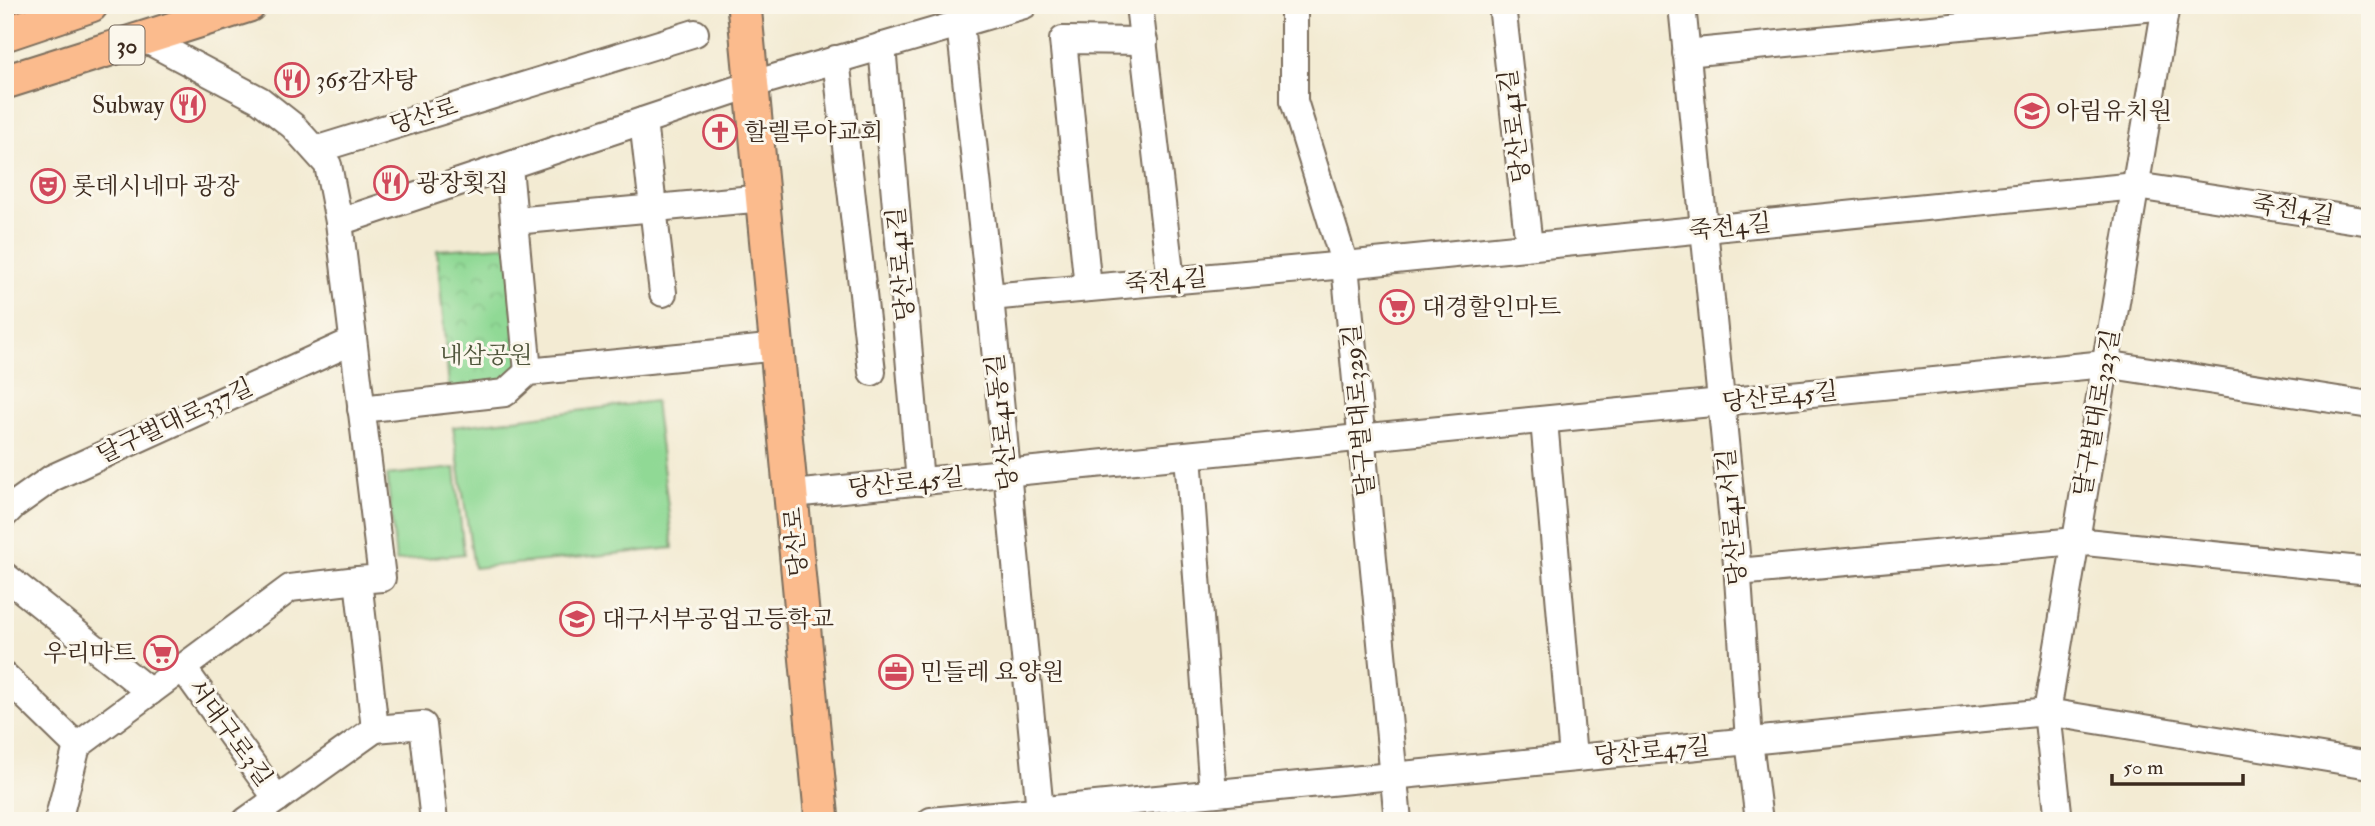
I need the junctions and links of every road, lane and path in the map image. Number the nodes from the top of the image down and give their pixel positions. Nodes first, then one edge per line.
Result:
1 (91, 5) edge
2 (249, 5) edge
3 (744, 5) edge
4 (1024, 5) edge
5 (1139, 5) edge
6 (1294, 5) edge
7 (1502, 5) edge
8 (1682, 5) edge
9 (2166, 5) edge
10 (2007, 13) edge
11 (960, 24) junction
12 (695, 33) dead end
13 (5, 34) edge
14 (145, 39) junction
15 (1144, 41) junction
16 (882, 46) junction
17 (1686, 53) junction
18 (836, 60) junction
19 (5, 82) edge
20 (753, 83) junction
21 (643, 121) junction
22 (315, 150) junction
23 (509, 167) junction
24 (2136, 186) junction
25 (764, 198) junction
26 (653, 208) junction
27 (514, 221) junction
28 (338, 222) junction
29 (2370, 222) edge
30 (1704, 229) junction
31 (1530, 246) junction
32 (1345, 265) junction
33 (1171, 281) junction
34 (1088, 288) junction
35 (663, 293) dead end
36 (990, 297) junction
37 (353, 341) junction
38 (778, 347) junction
39 (2105, 364) junction
40 (527, 372) junction
41 (872, 372) dead end
42 (1721, 402) junction
43 (2370, 405) edge
44 (361, 409) junction
45 (1544, 420) junction
46 (1362, 438) junction
47 (1188, 455) junction
48 (1007, 473) junction
49 (920, 482) junction
50 (792, 495) junction
51 (5, 513) edge
52 (2076, 541) junction
53 (2370, 571) edge
54 (1738, 572) junction
55 (5, 576) edge
56 (370, 579) junction
57 (183, 668) junction
58 (5, 676) edge
59 (150, 692) junction
60 (2047, 712) junction
61 (375, 729) junction
62 (1749, 741) junction
63 (77, 746) junction
64 (1573, 758) junction
65 (2370, 765) edge
66 (1394, 776) junction
67 (1213, 793) junction
68 (277, 799) junction
69 (1041, 816) edge
70 (58, 821) edge
71 (246, 821) edge
72 (434, 821) edge
73 (822, 821) edge
74 (931, 821) edge
75 (1398, 821) edge
76 (1759, 821) edge
77 (2059, 821) edge

1 - 13 main road, 30
2 - 14 main road, 30
3 - 20 main road, 당산로
4 - 11 street
5 - 15 street
6 - 32 street, 달구벌대로329길
7 - 31 street, 당산로41길
8 - 17 street, 당산로41서길
9 - 10 street
9 - 24 street, 달구벌대로323길
10 - 17 street
11 - 16 street
11 - 36 street, 당산로41동길
12 - 22 street, 당산로
14 - 19 main road, 30
14 - 22 street
15 - 33 street
15 - 34 street
16 - 18 street
16 - 49 street, 당산로41길
17 - 30 street, 당산로41서길
18 - 20 street
18 - 41 street, 당산로41길
20 - 21 street
20 - 25 main road, 당산로
21 - 23 street
21 - 26 street
22 - 28 street
23 - 27 street
23 - 28 street
24 - 29 street, 죽전4길
24 - 30 street, 죽전4길
24 - 39 street, 달구벌대로323길
25 - 26 street
25 - 38 main road, 당산로
26 - 27 street
26 - 35 street
27 - 40 street
28 - 37 street
30 - 31 street, 죽전4길
30 - 42 street, 당산로41서길
31 - 32 street, 죽전4길
32 - 33 street, 죽전4길
32 - 46 street, 달구벌대로329길
33 - 34 street, 죽전4길
34 - 36 street, 죽전4길
36 - 48 street, 당산로41동길
37 - 44 street
37 - 51 street, 달구벌대로337길
38 - 40 street
38 - 50 main road, 당산로
39 - 42 street, 당산로45길
39 - 43 street, 당산로45길
39 - 52 street, 달구벌대로323길
40 - 44 street
42 - 45 street, 당산로45길
42 - 54 street, 당산로41서길
44 - 56 street
45 - 46 street, 당산로45길
45 - 64 street
46 - 47 street, 당산로45길
46 - 66 street, 달구벌대로329길
47 - 48 street, 당산로45길
47 - 67 street
48 - 49 street, 당산로45길
48 - 69 street, 당산로41동길
49 - 50 street, 당산로45길
50 - 73 main road, 당산로
52 - 53 street
52 - 54 street
52 - 60 street, 달구벌대로323길
54 - 62 street, 당산로41서길
55 - 59 street
56 - 57 street, 서대구로3길
56 - 61 street
57 - 59 street, 서대구로3길
57 - 68 street, 서대구로3길
58 - 63 street
59 - 63 street, 서대구로3길
60 - 62 street, 당산로47길
60 - 65 street, 당산로47길
60 - 77 street, 달구벌대로323길
61 - 68 street, 서대구로3길
61 - 72 street
62 - 64 street, 당산로47길
62 - 76 street, 당산로41서길
63 - 70 street
64 - 66 street, 당산로47길
66 - 67 street, 당산로47길
66 - 75 street, 달구벌대로329길
67 - 69 street, 당산로47길
68 - 71 street, 서대구로3길
69 - 74 street, 당산로47길

